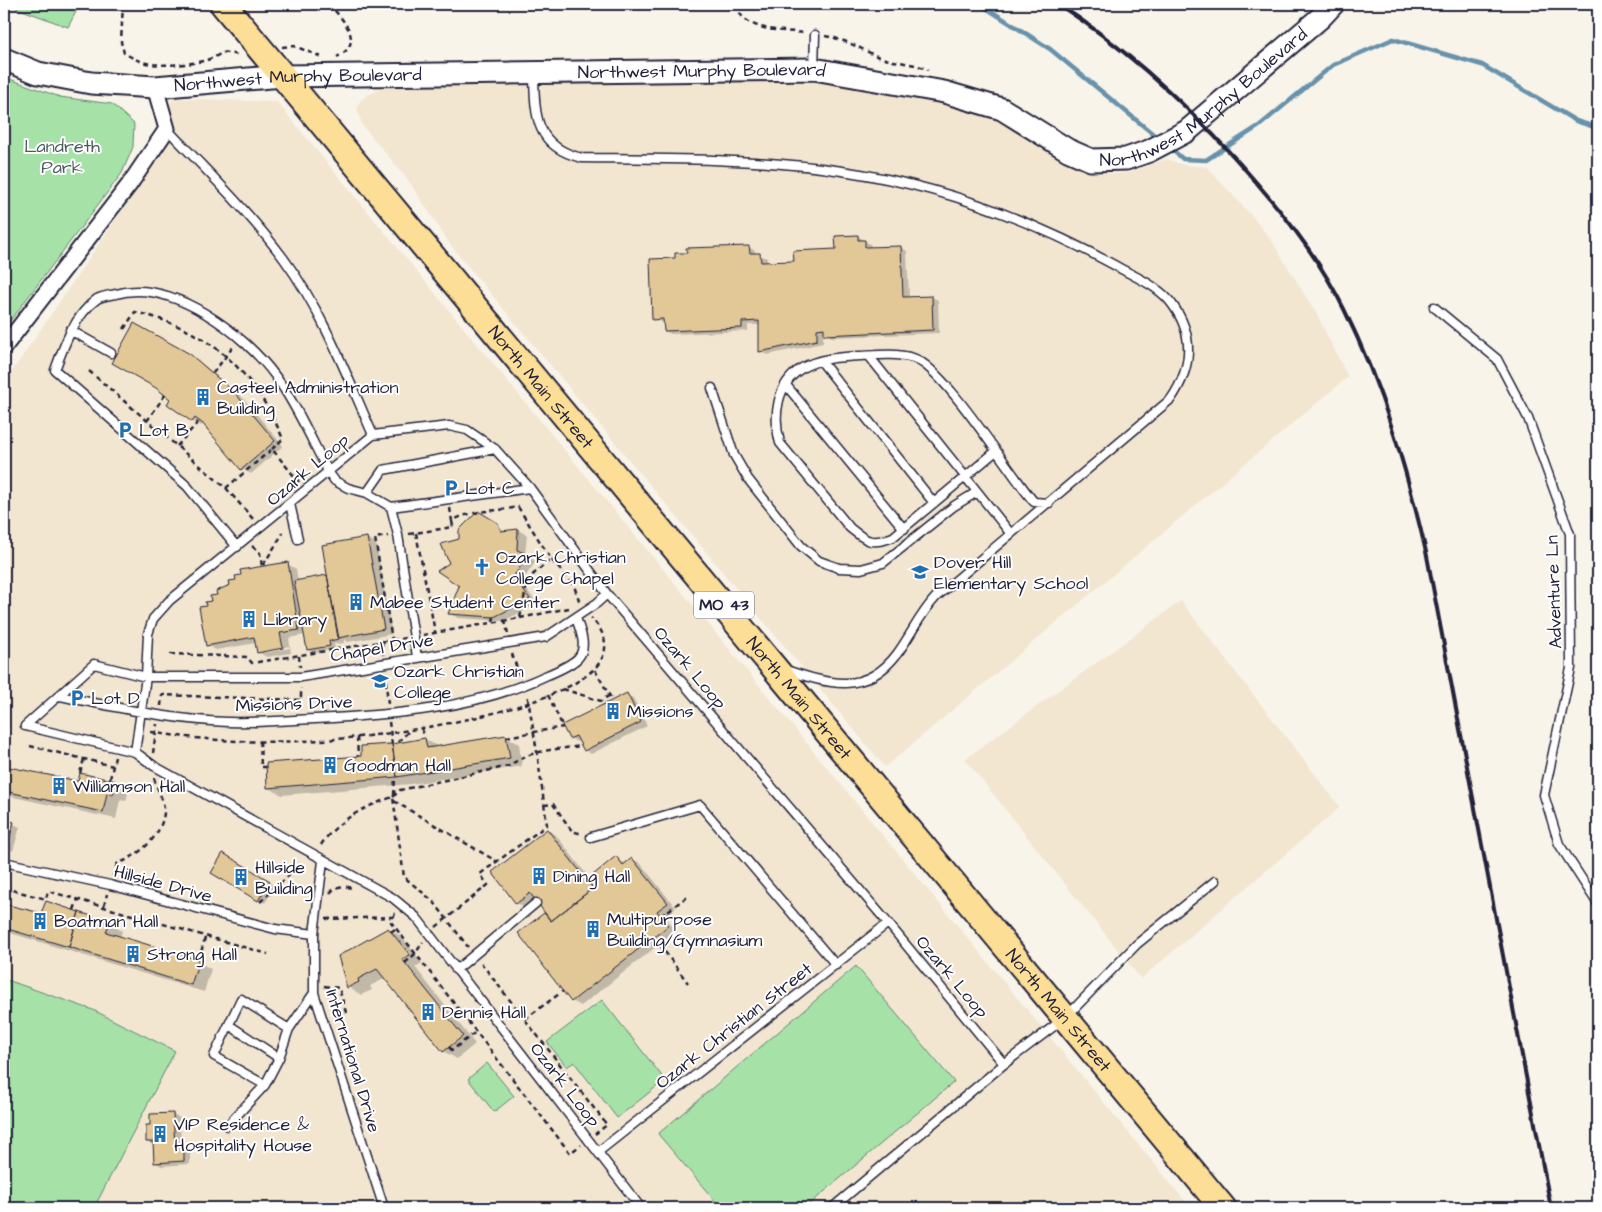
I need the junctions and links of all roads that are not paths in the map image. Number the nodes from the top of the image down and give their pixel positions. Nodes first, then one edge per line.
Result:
1 (223, 4) edge
2 (1333, 4) edge
3 (815, 35) dead end
4 (4, 59) edge
5 (814, 69) junction
6 (534, 73) junction
7 (283, 76) junction
8 (156, 87) junction
9 (167, 129) junction
10 (1434, 307) dead end
11 (70, 330) junction
12 (4, 347) edge
13 (111, 353) dead end
14 (869, 356) junction
15 (821, 361) junction
16 (786, 385) junction
17 (712, 388) dead end
18 (373, 435) junction
19 (495, 449) junction
20 (995, 452) junction
21 (329, 473) junction
22 (965, 477) junction
23 (530, 488) junction
24 (977, 492) junction
25 (367, 493) junction
26 (934, 503) junction
27 (1049, 503) junction
28 (290, 504) junction
29 (391, 507) junction
30 (904, 529) junction
31 (1012, 534) junction
32 (298, 539) dead end
33 (237, 547) junction
34 (607, 594) junction
35 (576, 618) junction
36 (417, 657) junction
37 (775, 667) junction
38 (146, 677) junction
39 (60, 696) junction
40 (140, 712) junction
41 (135, 752) junction
42 (591, 837) road end
43 (323, 861) junction
44 (4, 862) edge
45 (1215, 881) dead end
46 (536, 903) dead end
47 (1598, 904) edge
48 (888, 924) junction
49 (314, 934) junction
50 (836, 966) junction
51 (456, 970) junction
52 (314, 992) junction
53 (1066, 1017) junction
54 (230, 1025) junction
55 (289, 1029) junction
56 (279, 1058) junction
57 (1004, 1064) junction
58 (264, 1085) junction
59 (227, 1126) dead end
60 (598, 1152) junction
61 (384, 1208) edge
62 (641, 1208) edge
63 (832, 1208) edge
64 (1223, 1208) edge

1 - 7 main road, North Main Street / MO 43
2 - 5 street, Northwest Murphy Boulevard
3 - 5 lane
4 - 8 street, Northwest Murphy Boulevard
5 - 6 street, Northwest Murphy Boulevard
6 - 7 street, Northwest Murphy Boulevard
6 - 27 lane
7 - 8 street, Northwest Murphy Boulevard
7 - 37 main road, North Main Street / MO 43
8 - 9 street
9 - 12 street
9 - 18 lane
10 - 47 lane, Adventure Ln
11 - 13 lane
11 - 21 lane
11 - 33 lane
14 - 15 lane
14 - 20 lane
14 - 22 lane
15 - 16 lane
15 - 26 lane
16 - 30 lane
16 - 30 lane
17 - 24 lane
18 - 19 lane, Ozark Loop
18 - 21 lane, Ozark Loop
19 - 23 lane, Ozark Loop
19 - 25 lane
20 - 22 lane
20 - 27 lane
21 - 25 lane
21 - 28 lane, Ozark Loop
22 - 24 lane
22 - 26 lane
23 - 29 lane
23 - 34 lane, Ozark Loop
24 - 31 lane
25 - 29 lane
26 - 30 lane
27 - 31 lane
28 - 32 lane
28 - 33 lane, Ozark Loop
29 - 36 lane
31 - 37 lane
33 - 38 lane, Ozark Loop
34 - 35 lane, Chapel Drive
34 - 48 lane, Ozark Loop
35 - 36 lane, Chapel Drive
35 - 40 lane, Missions Drive
36 - 38 lane, Chapel Drive
37 - 53 main road, North Main Street / MO 43
38 - 39 lane, Chapel Drive
38 - 40 lane, Ozark Loop
39 - 40 lane, Missions Drive
39 - 41 lane
40 - 41 lane, Ozark Loop
41 - 43 lane, Ozark Loop
42 - 50 lane
43 - 49 lane, International Drive
43 - 51 lane, Ozark Loop
44 - 49 lane, Hillside Drive
45 - 53 lane
46 - 51 lane
48 - 50 lane, Ozark Christian Street
48 - 57 lane, Ozark Loop
49 - 52 lane, International Drive
50 - 60 lane, Ozark Christian Street
51 - 60 lane, Ozark Loop
52 - 55 lane
52 - 61 lane, International Drive
53 - 57 lane
53 - 64 main road, North Main Street / MO 43
54 - 55 lane
54 - 56 lane
54 - 58 lane
55 - 56 lane
56 - 58 lane
57 - 63 lane
58 - 59 lane
60 - 62 lane, Ozark Loop

